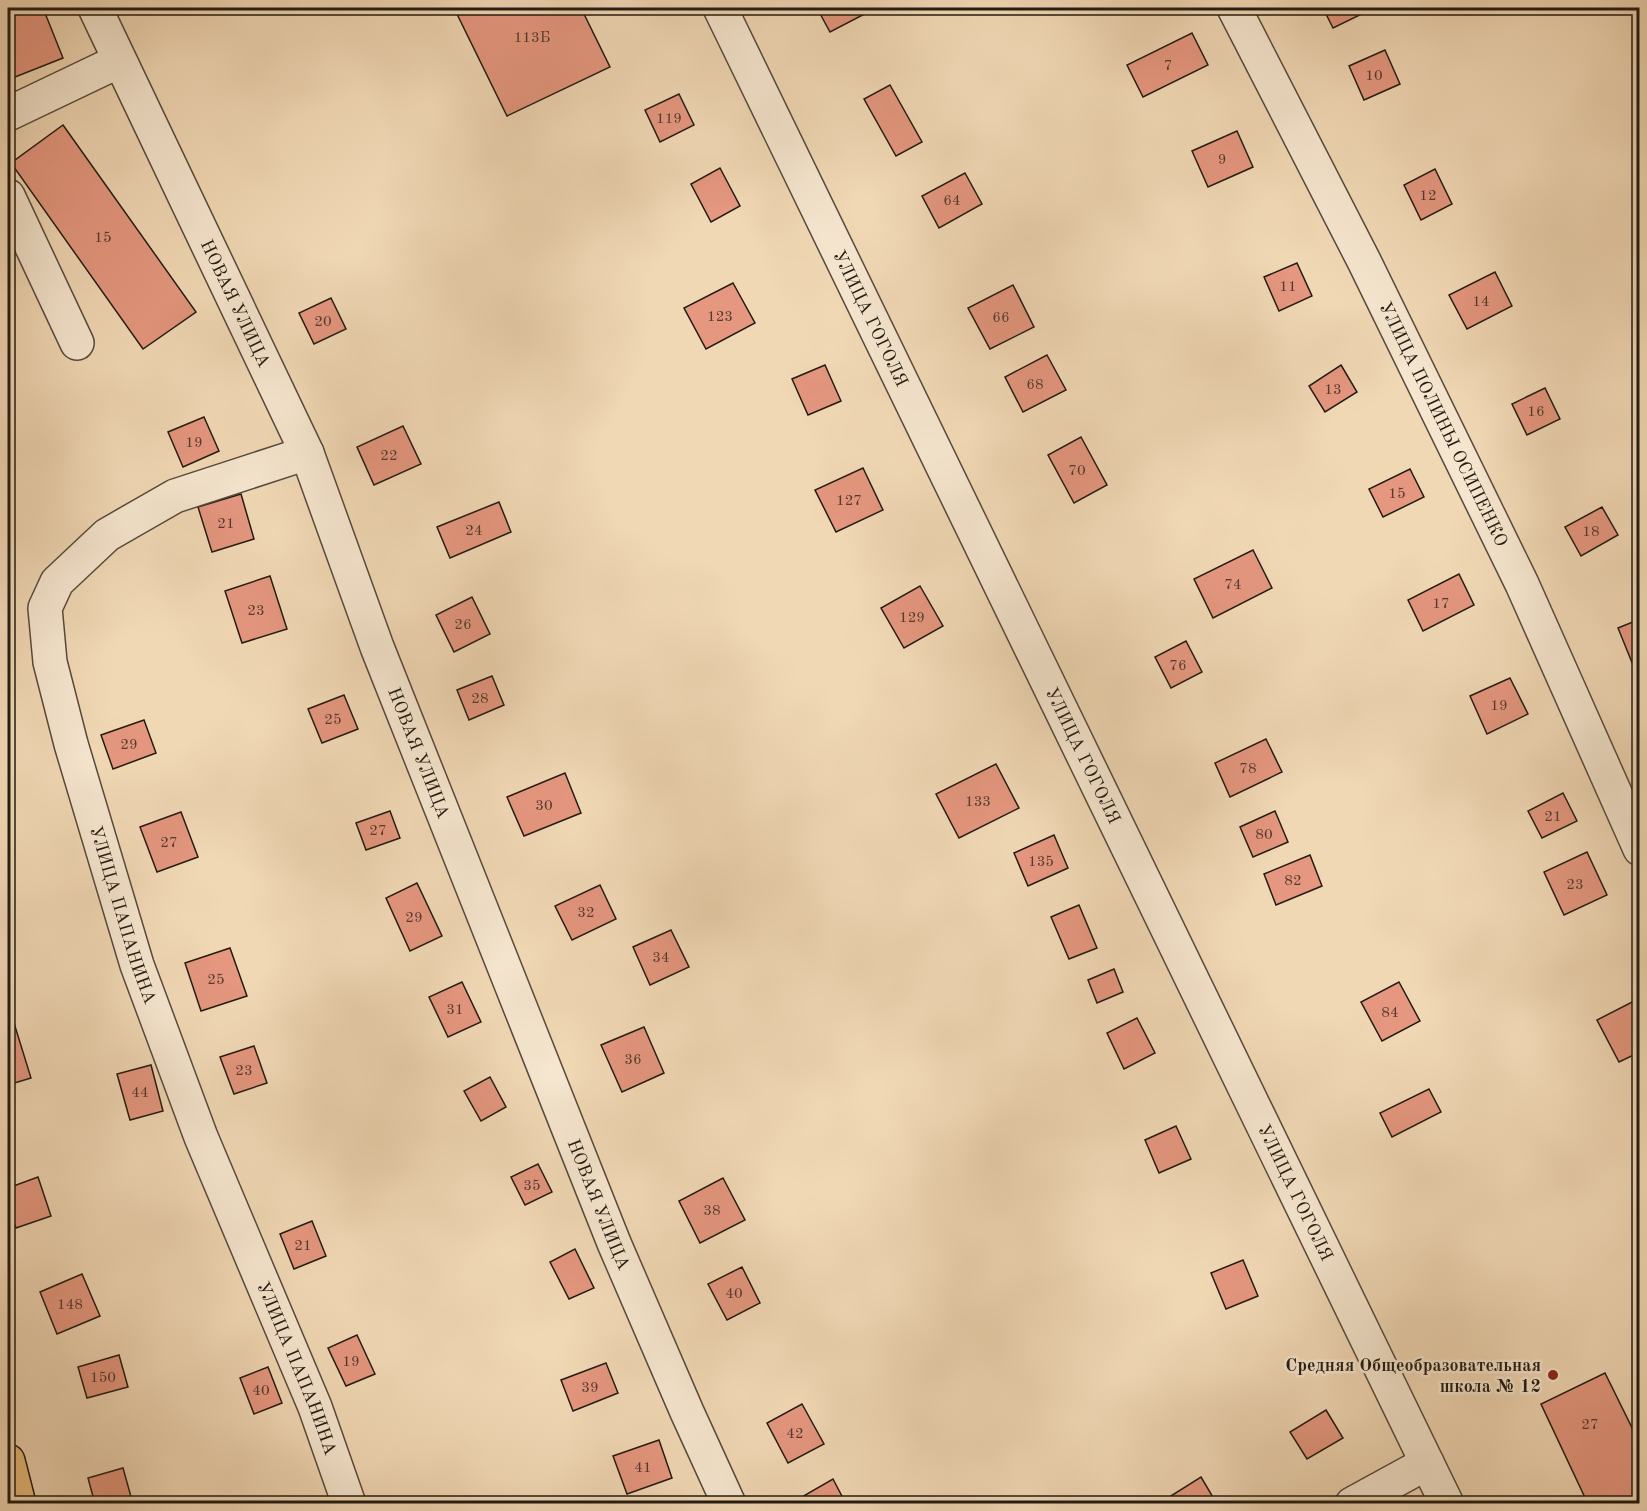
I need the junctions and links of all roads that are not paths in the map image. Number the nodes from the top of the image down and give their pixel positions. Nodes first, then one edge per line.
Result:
1 (95, 8) edge
2 (720, 8) edge
3 (1234, 8) edge
4 (120, 60) junction
5 (8, 114) edge
6 (8, 196) edge
7 (76, 343) dead end
8 (307, 453) junction
9 (1640, 849) edge
10 (8, 1461) edge
11 (1427, 1463) junction
12 (19, 1503) edge
13 (349, 1503) edge
14 (729, 1503) edge
15 (1352, 1503) edge
16 (1447, 1503) edge

1 - 4 street, НОВАЯ УЛИЦА
2 - 11 street, УЛИЦА ГОГОЛЯ
3 - 9 street, УЛИЦА ПОЛИНЫ ОСИПЕНКО
4 - 5 street
4 - 8 street, НОВАЯ УЛИЦА
6 - 7 street
8 - 13 street, УЛИЦА ПАПАНИНА
8 - 14 street, НОВАЯ УЛИЦА
10 - 12 highway
11 - 15 street
11 - 16 street, УЛИЦА ГОГОЛЯ

